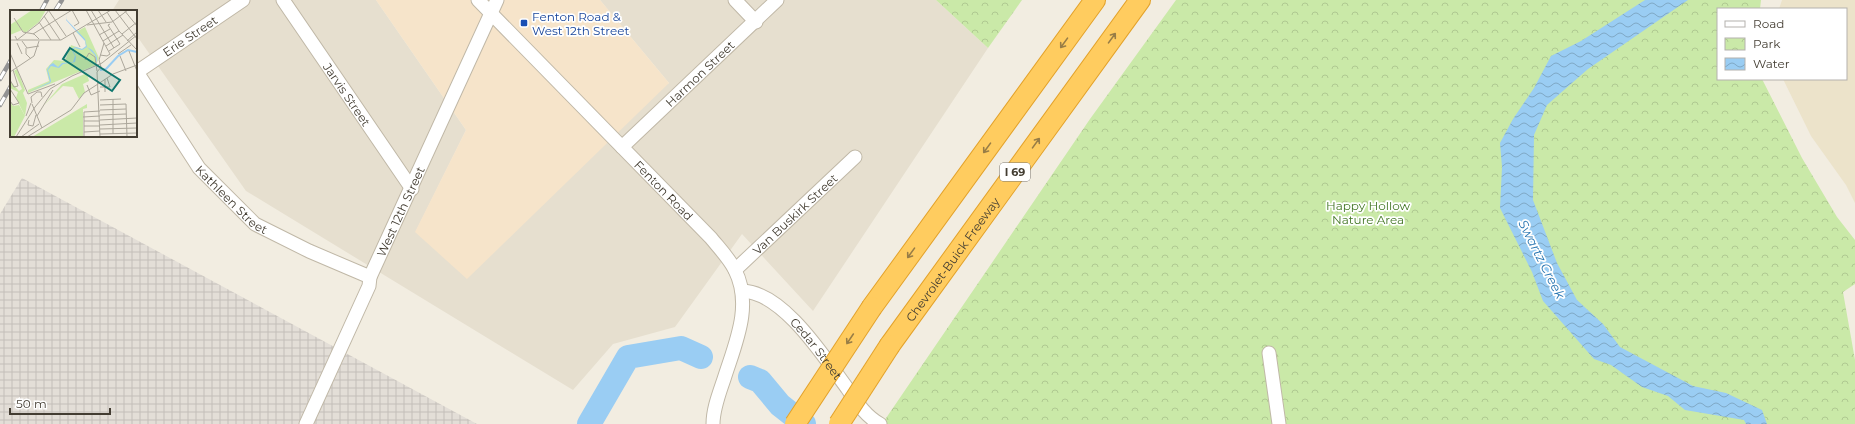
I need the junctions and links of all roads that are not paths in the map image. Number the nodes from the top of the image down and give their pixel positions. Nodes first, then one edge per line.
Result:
1 (243, 0) edge
2 (283, 0) edge
3 (478, 0) edge
4 (497, 0) edge
5 (735, 0) edge
6 (777, 0) edge
7 (1094, 0) edge
8 (1140, 0) edge
9 (491, 14) junction
10 (756, 22) junction
11 (137, 72) edge
12 (622, 147) junction
13 (855, 157) dead end
14 (412, 189) junction
15 (735, 270) junction
16 (370, 277) junction
17 (742, 291) junction
18 (1269, 353) dead end
19 (306, 424) edge
20 (712, 424) edge
21 (795, 424) edge
22 (838, 424) edge
23 (880, 424) edge
24 (1279, 424) edge

1 - 11 street, Erie Street
2 - 14 street, Jarvis Street
3 - 9 street, Fenton Road
4 - 9 street, West 12th Street
5 - 10 street
6 - 10 street, Harmon Street
7 -> 21 highway, bridge
22 -> 8 highway, Chevrolet-Buick Freeway / I 69, bridge
9 - 12 street, Fenton Road
9 - 14 street, West 12th Street
10 - 12 street, Harmon Street
11 - 16 street, Kathleen Street
12 - 15 street, Fenton Road
13 - 15 street, Van Buskirk Street
14 - 16 street, West 12th Street
15 - 17 street, Fenton Road
16 - 19 street, West 12th Street
17 - 20 street, Fenton Road
17 - 23 street, Cedar Street
18 - 24 street

